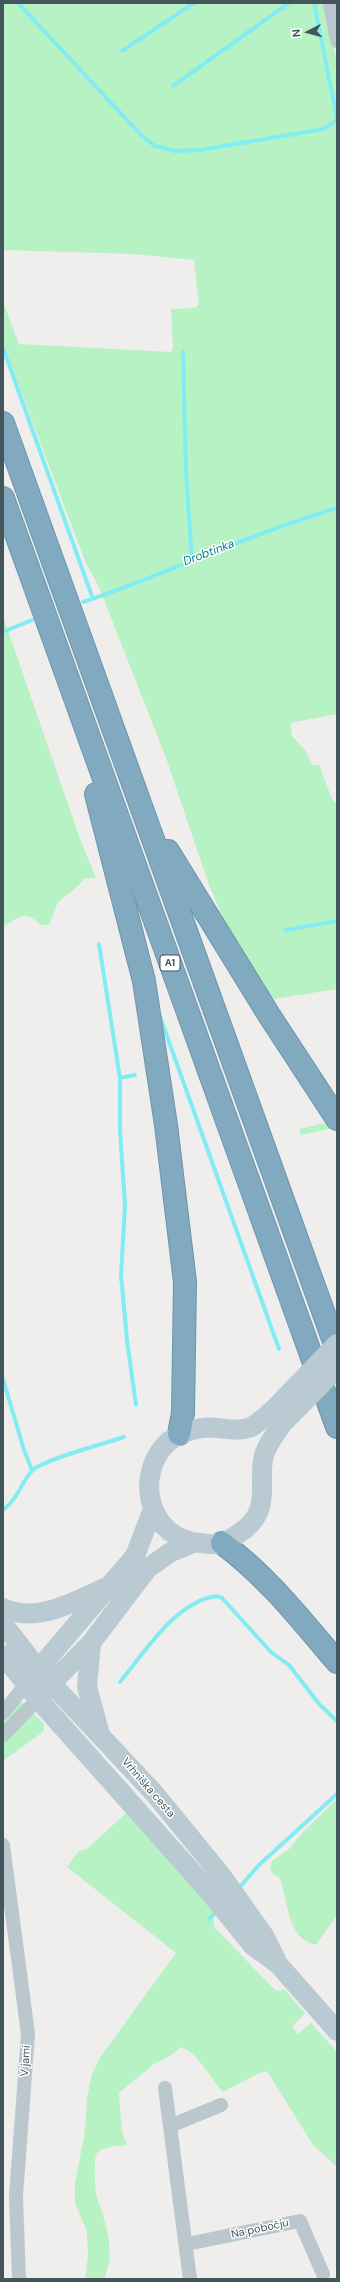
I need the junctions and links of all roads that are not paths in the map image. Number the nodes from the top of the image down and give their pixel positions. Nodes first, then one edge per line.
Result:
1 (330, 3) edge
2 (337, 41) edge
3 (3, 423) edge
4 (3, 498) edge
5 (60, 658) junction
6 (137, 796) junction
7 (337, 1119) edge
8 (337, 1344) edge
9 (337, 1350) edge
10 (337, 1368) edge
11 (279, 1415) junction
12 (337, 1427) edge
13 (179, 1434) junction
14 (153, 1509) junction
15 (193, 1543) junction
16 (222, 1543) junction
17 (109, 1587) junction
18 (3, 1608) edge
19 (3, 1624) edge
20 (90, 1643) junction
21 (3, 1655) edge
22 (337, 1662) edge
23 (45, 1676) junction
24 (32, 1691) junction
25 (3, 1713) edge
26 (100, 1733) junction
27 (3, 1735) edge
28 (3, 1845) edge
29 (247, 1927) junction
30 (337, 2031) edge
31 (165, 2088) dead end
32 (221, 2105) dead end
33 (170, 2126) junction
34 (187, 2244) junction
35 (323, 2274) dead end
36 (19, 2279) edge
37 (190, 2279) edge

1 - 2 street
3 - 6 highway, A1
4 - 5 highway, A1
5 - 12 highway, A1
5 - 13 highway
6 - 7 highway
6 - 9 highway, A1
8 - 11 main road, bridge
10 - 11 main road, bridge
11 - 13 main road
11 - 16 main road
13 - 14 main road
14 - 15 main road
14 - 17 main road
15 - 16 main road
15 - 20 main road
16 - 22 highway
17 - 18 main road
17 - 23 main road
19 - 23 main road, Vrhniška cesta
20 - 23 main road
20 - 26 main road
21 - 24 main road, Vrhniška cesta
23 - 24 main road
23 - 26 main road, Vrhniška cesta
24 - 25 street
24 - 27 street
24 - 29 main road, Vrhniška cesta
26 - 29 main road, Vrhniška cesta
28 - 36 street, V jami
29 - 30 main road, Vrhniška cesta
31 - 33 street
32 - 33 street
33 - 34 street
34 - 35 street, Na pobočju
34 - 37 street

